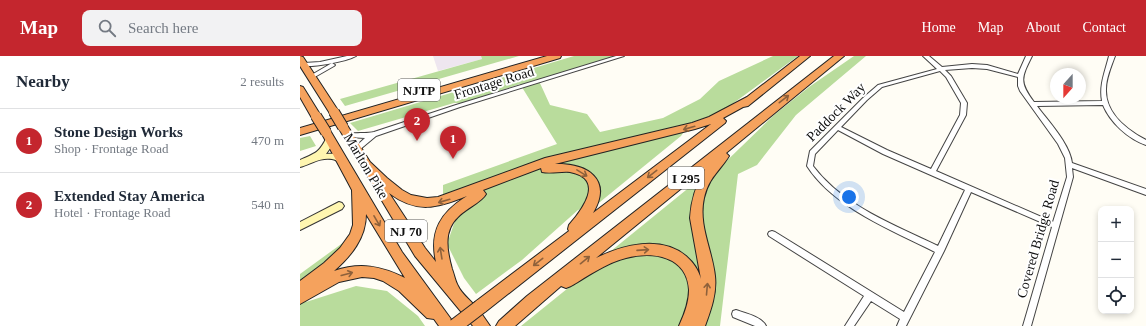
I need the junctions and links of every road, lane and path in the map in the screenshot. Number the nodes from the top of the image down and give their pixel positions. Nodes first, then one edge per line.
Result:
1 (354, 56) edge
2 (539, 56) edge
3 (557, 56) edge
4 (621, 56) edge
5 (806, 56) edge
6 (840, 56) edge
7 (926, 56) edge
8 (1029, 56) edge
9 (1112, 56) edge
10 (302, 62) edge
11 (942, 69) junction
12 (1020, 76) junction
13 (311, 77) junction
14 (300, 89) edge
15 (750, 99) junction
16 (1032, 104) junction
17 (1106, 104) junction
18 (772, 109) junction
19 (300, 126) edge
20 (837, 128) junction
21 (346, 131) junction
22 (300, 132) edge
23 (375, 134) junction
24 (328, 136) junction
25 (1146, 144) edge
26 (356, 149) junction
27 (311, 158) junction
28 (342, 160) junction
29 (300, 164) edge
30 (1069, 164) junction
31 (366, 165) junction
32 (932, 173) junction
33 (357, 187) junction
34 (968, 189) junction
35 (1146, 192) edge
36 (339, 206) dead end
37 (300, 226) edge
38 (1056, 226) junction
39 (772, 234) dead end
40 (568, 239) junction
41 (940, 251) junction
42 (300, 289) edge
43 (452, 291) junction
44 (870, 295) junction
45 (300, 297) edge
46 (532, 301) junction
47 (736, 314) dead end
48 (906, 318) junction
49 (444, 322) edge
50 (455, 326) edge
51 (482, 326) edge
52 (504, 326) edge
53 (687, 326) edge
54 (697, 326) edge
55 (762, 326) edge
56 (849, 326) edge
57 (902, 326) edge
58 (1026, 326) edge

1 - 10 street
1 - 13 street
2 - 19 highway, NJTP
3 - 22 highway, NJTP
4 - 23 street, Frontage Road
5 - 15 highway, I 295
18 -> 6 highway, I 295
7 - 11 street
8 - 12 street
9 - 17 street
10 - 13 highway, Marlton Pike / NJ 70
11 - 12 street, Paddock Way
11 - 20 street, Paddock Way
11 - 32 street
12 - 16 street, Covered Bridge Road
13 - 21 highway, Marlton Pike / NJ 70, bridge
14 - 24 highway, Marlton Pike / NJ 70, bridge
15 -> 31 highway
15 -> 40 highway, I 295
16 - 17 street
16 - 30 street, Covered Bridge Road
17 - 25 street
46 -> 18 highway, I 295
54 -> 18 highway
20 - 32 street
20 - 41 street, Paddock Way
21 - 23 street, Frontage Road
21 - 26 highway, Marlton Pike / NJ 70
23 - 26 street, Frontage Road
24 - 27 street
24 - 28 highway, Marlton Pike / NJ 70
26 - 31 highway, Marlton Pike / NJ 70
27 - 28 street
27 - 29 street
28 - 33 highway, Marlton Pike / NJ 70
30 - 35 street
30 - 38 street, Covered Bridge Road
31 - 43 highway, Marlton Pike / NJ 70
32 - 34 street
33 - 42 highway
33 -> 49 highway, Marlton Pike / NJ 70
34 - 38 street
34 - 41 street
36 - 37 street
38 - 58 street, Covered Bridge Road
39 - 44 street
43 -> 40 highway
40 -> 50 highway, I 295, bridge
41 - 48 street
43 - 51 highway, Marlton Pike / NJ 70
44 - 48 street
44 - 56 street
45 -> 49 highway
46 - 52 highway, I 295
46 -> 53 highway
47 - 55 street
48 - 57 street

